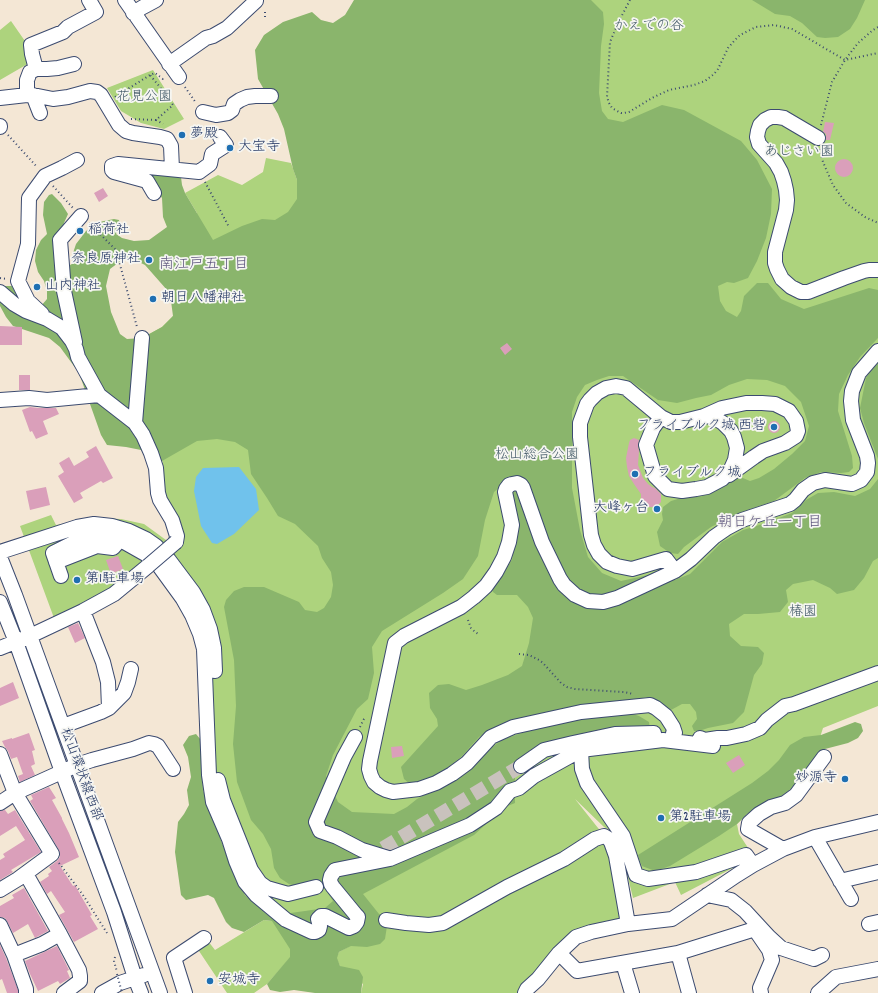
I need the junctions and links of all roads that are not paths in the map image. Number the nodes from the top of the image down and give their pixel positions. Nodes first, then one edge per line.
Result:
1 (89, 0) edge
2 (125, 0) edge
3 (156, 0) edge
4 (256, 1) dead end
5 (134, 13) junction
6 (74, 64) dead end
7 (169, 64) junction
8 (36, 69) junction
9 (179, 77) dead end
10 (30, 95) junction
11 (271, 96) dead end
12 (0, 98) edge
13 (203, 112) dead end
14 (40, 114) dead end
15 (220, 137) dead end
16 (818, 138) road end
17 (78, 160) dead end
18 (172, 169) junction
19 (154, 193) dead end
20 (81, 216) road end
21 (878, 270) edge
22 (0, 292) edge
23 (47, 319) junction
24 (140, 334) road end
25 (76, 349) junction
26 (878, 351) edge
27 (98, 394) junction
28 (0, 400) edge
29 (660, 416) junction
30 (704, 416) junction
31 (135, 423) junction
32 (722, 479) junction
33 (0, 552) edge
34 (0, 557) edge
35 (675, 571) junction
36 (61, 576) dead end
37 (0, 602) edge
38 (83, 611) junction
39 (30, 636) junction
40 (16, 642) junction
41 (0, 648) edge
42 (131, 669) dead end
43 (878, 673) edge
44 (109, 708) junction
45 (63, 726) junction
46 (673, 733) junction
47 (355, 737) road end
48 (713, 746) dead end
49 (581, 750) junction
50 (0, 754) edge
51 (824, 758) dead end
52 (77, 765) junction
53 (521, 766) tunnel mouth
54 (173, 769) dead end
55 (62, 772) junction
56 (15, 793) junction
57 (0, 803) edge
58 (878, 822) edge
59 (815, 837) junction
60 (783, 850) junction
61 (390, 859) junction
62 (753, 865) junction
63 (878, 872) edge
64 (26, 874) junction
65 (736, 875) junction
66 (840, 881) junction
67 (316, 887) dead end
68 (0, 890) edge
69 (707, 895) junction
70 (851, 899) dead end
71 (731, 900) junction
72 (386, 920) dead end
73 (628, 924) junction
74 (0, 925) edge
75 (755, 929) junction
76 (60, 934) junction
77 (204, 938) dead end
78 (559, 953) junction
79 (678, 953) junction
80 (14, 955) junction
81 (822, 955) dead end
82 (623, 963) junction
83 (878, 969) edge
84 (152, 972) junction
85 (135, 978) junction
86 (814, 991) edge
87 (26, 993) edge
88 (64, 993) edge
89 (102, 993) edge
90 (141, 993) edge
91 (160, 993) edge
92 (185, 993) edge
93 (525, 993) edge
94 (632, 993) edge
95 (689, 993) edge
96 (760, 993) edge

1 - 8 street
2 - 5 street
3 - 5 street
4 - 7 street
5 - 7 street
6 - 8 street
7 - 9 street
8 - 10 street
10 - 12 street
10 - 14 street
10 - 18 street
11 - 13 street
15 - 18 street
16 - 21 street
17 - 23 street
18 - 19 street
20 - 25 street
22 - 23 street
23 - 25 street
24 - 31 street
25 - 27 street
26 - 35 street
27 - 28 street
27 - 31 street
29 - 30 street
29 - 32 street
29 - 35 street
30 - 32 street
30 - 32 street
31 - 38 street, bridge
33 - 67 street
34 - 39 street, 松山環状線西部
35 - 46 street
36 - 61 street
37 - 40 street, 松山環状線西部
38 - 39 street
38 - 44 street
39 - 40 street
39 - 45 street, 松山環状線西部
40 - 41 street
40 - 55 street, 松山環状線西部
42 - 44 street
43 - 46 street
44 - 45 street
45 - 52 street, 松山環状線西部
46 - 53 street
47 - 61 street
48 - 49 street
49 - 61 street
49 - 62 street
50 - 56 street
51 - 60 street
52 - 54 street
52 - 55 street
52 - 84 street, 松山環状線西部
55 - 56 street
55 - 85 street, 松山環状線西部
56 - 57 street
56 - 64 street
58 - 59 street
59 - 60 street
59 - 66 street
60 - 62 street
62 - 65 street
63 - 66 street
64 - 68 street
64 - 76 street
65 - 69 street
65 - 71 street
66 - 70 street
69 - 71 street
69 - 73 street
71 - 75 street
71 - 81 street
72 - 73 street
73 - 78 street
74 - 80 street
75 - 79 street
75 - 96 street
76 - 80 street
76 - 88 street
77 - 92 street
78 - 82 street
78 - 93 street
79 - 82 street
79 - 95 street
80 - 87 street
82 - 94 street
83 - 86 street
84 - 85 street
84 - 91 street, 松山環状線西部
85 - 89 street
85 - 90 street, 松山環状線西部

